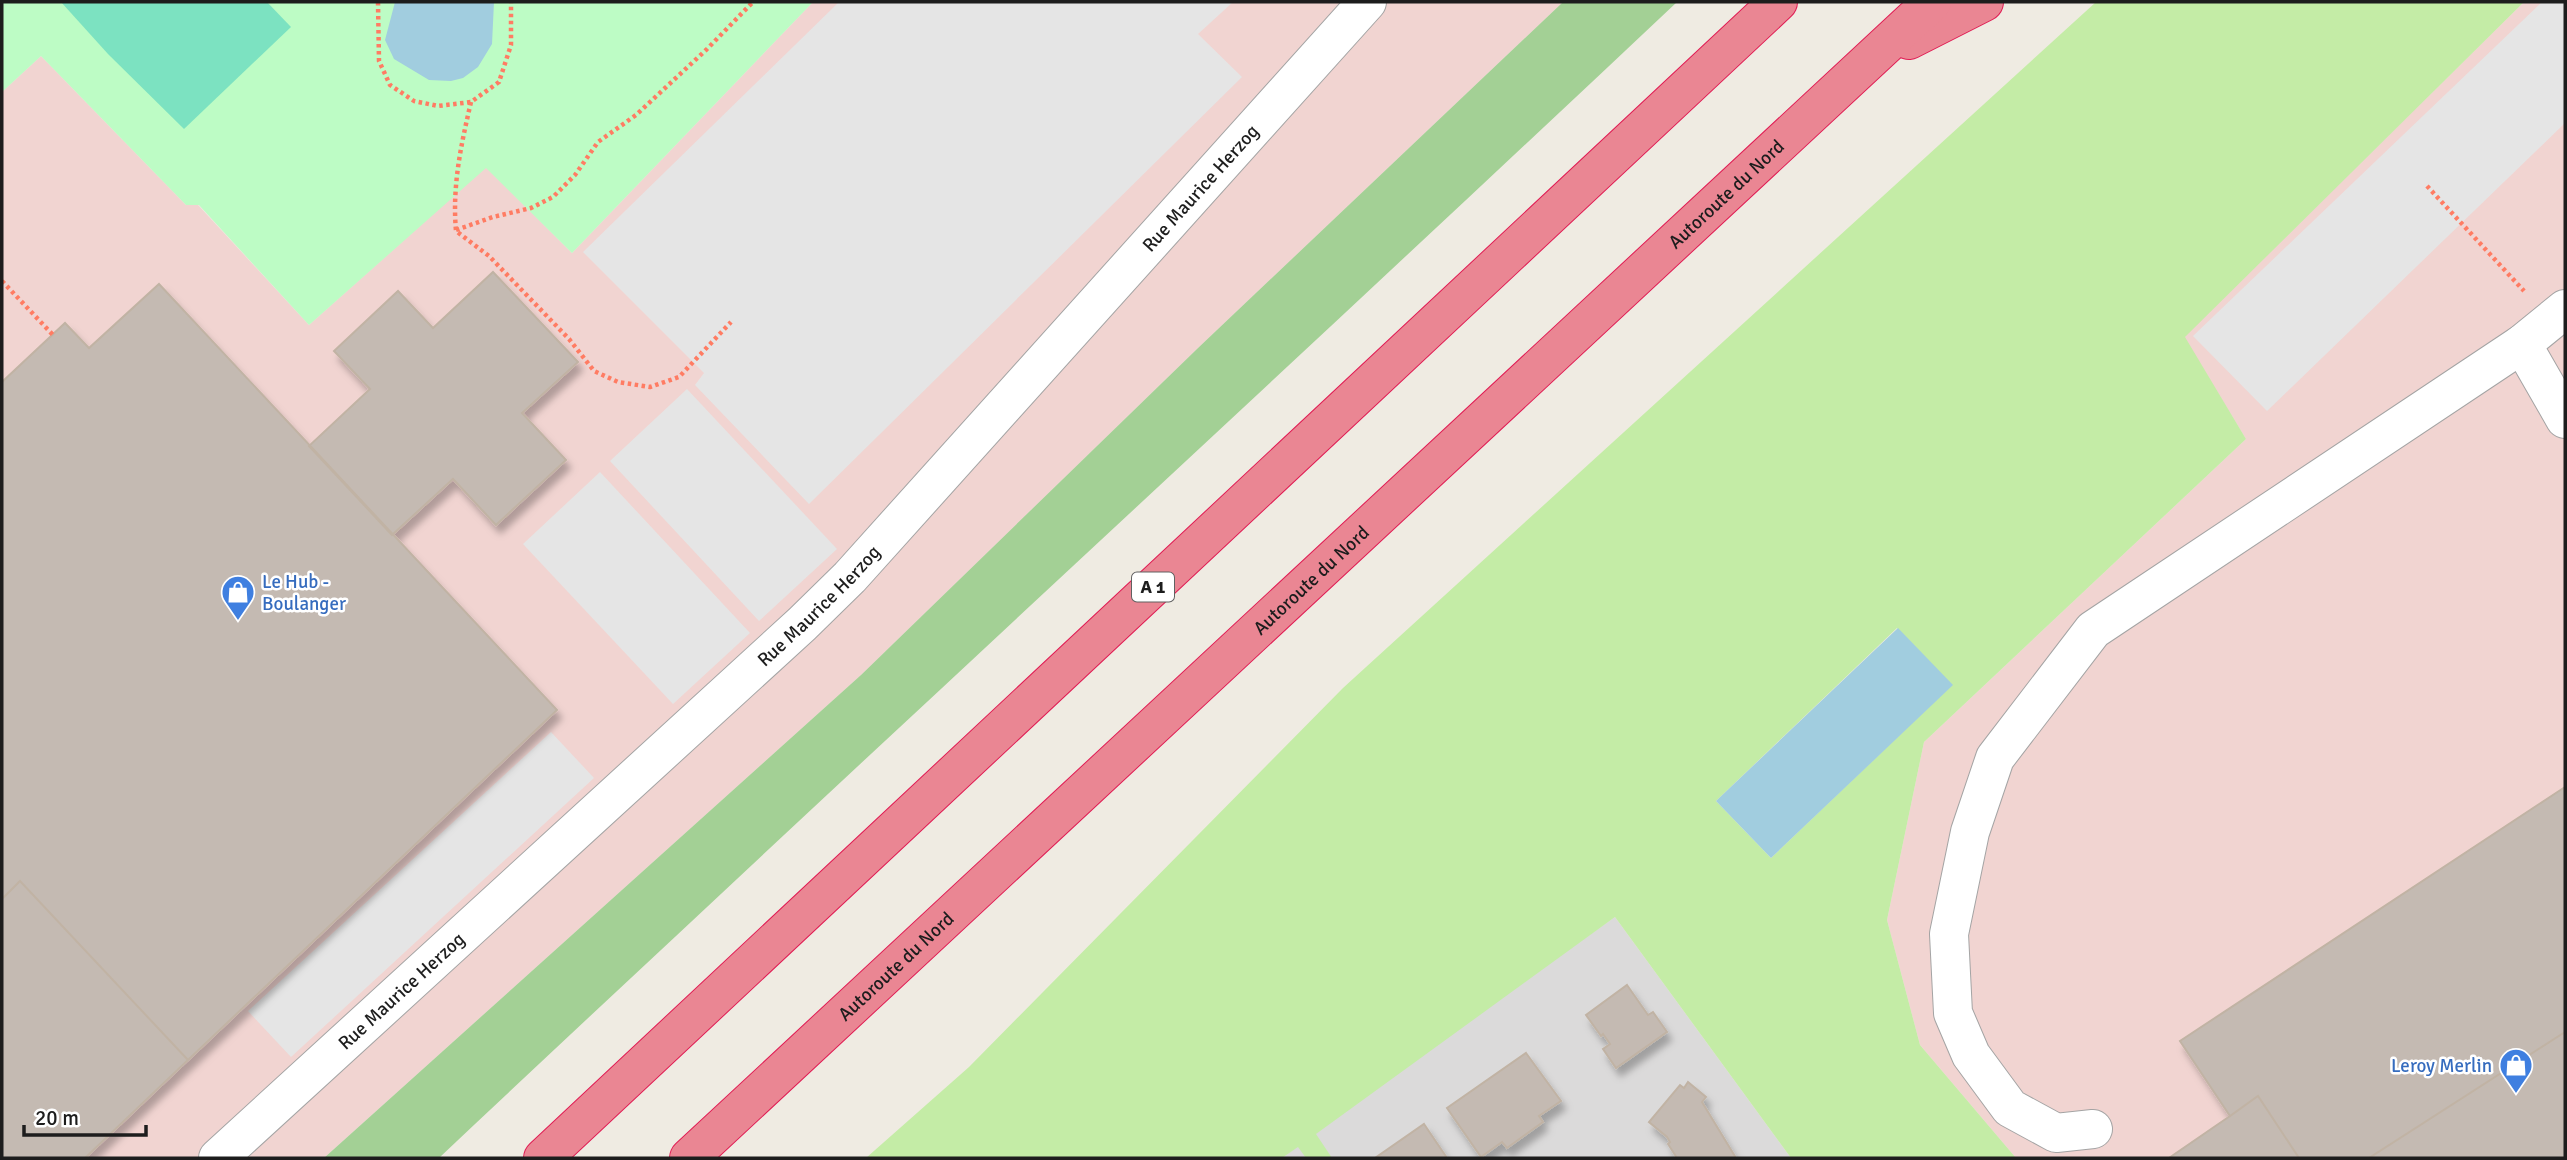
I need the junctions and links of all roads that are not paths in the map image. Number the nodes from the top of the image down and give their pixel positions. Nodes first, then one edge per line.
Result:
1 (1367, 2) edge
2 (1931, 2) edge
3 (1984, 2) edge
4 (1769, 7) edge
5 (1870, 59) junction
6 (2543, 327) edge
7 (2565, 419) edge
8 (2093, 1129) dead end
9 (218, 1158) edge
10 (544, 1158) edge
11 (689, 1158) edge

1 - 9 street, Rue Maurice Herzog
2 - 5 highway, Autoroute du Nord
3 - 5 highway
4 - 10 highway, A 1
5 - 11 highway, Autoroute du Nord
6 - 7 street
6 - 8 street

